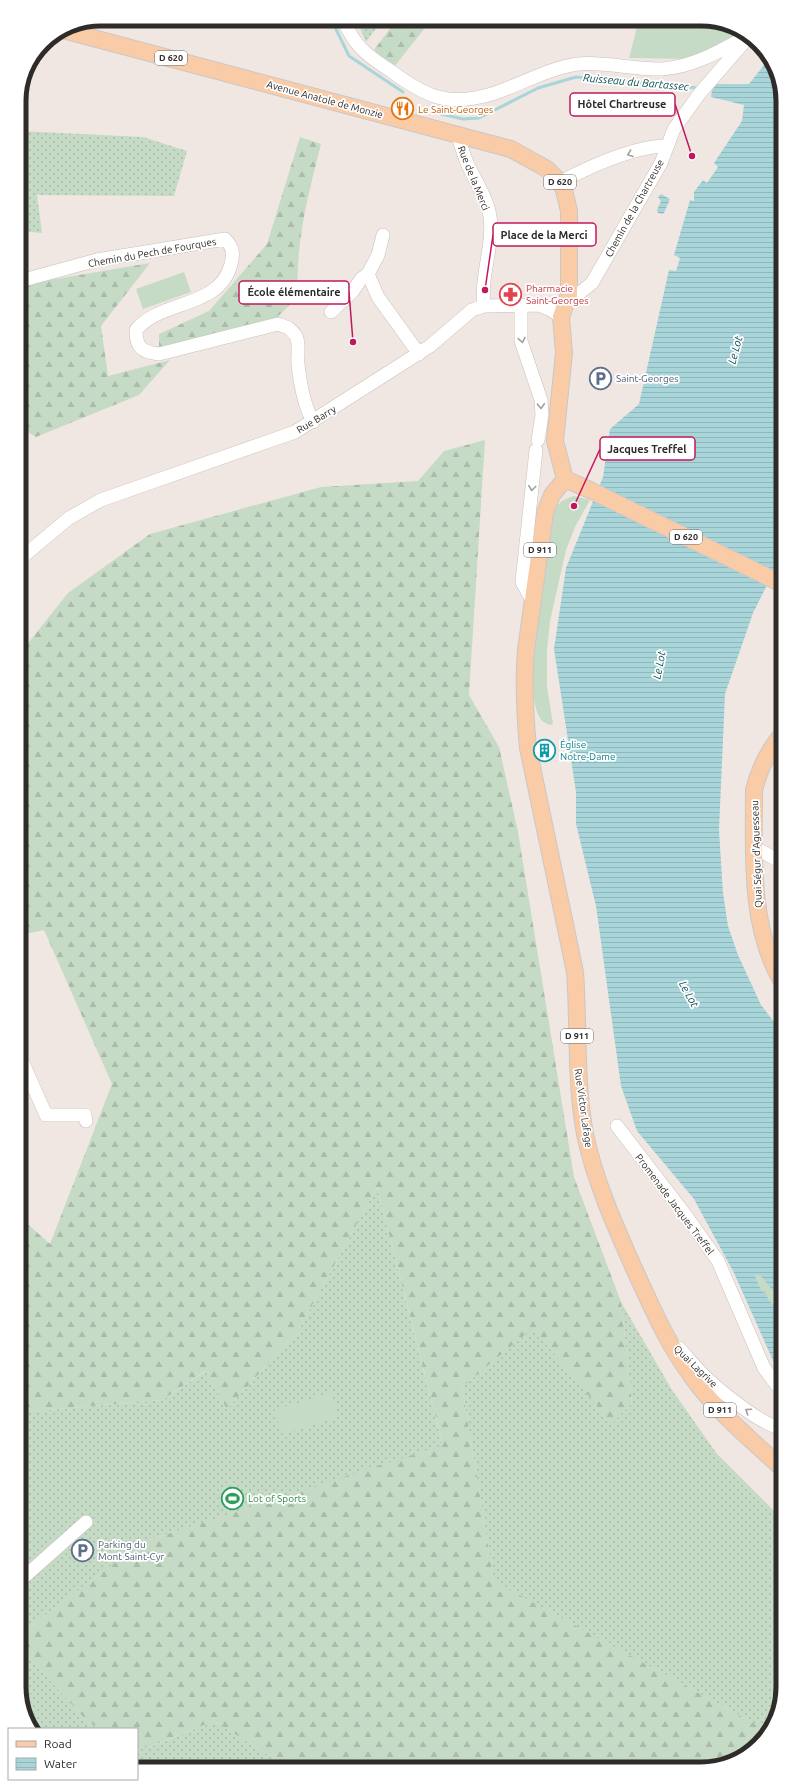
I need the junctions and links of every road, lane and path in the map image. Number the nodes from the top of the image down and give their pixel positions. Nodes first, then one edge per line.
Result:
1 (348, 26) edge
2 (71, 32) edge
3 (744, 39) edge
4 (746, 41) edge
5 (708, 57) junction
6 (688, 65) junction
7 (715, 76) junction
8 (458, 136) junction
9 (667, 146) junction
10 (560, 182) junction
11 (383, 235) dead end
12 (368, 274) junction
13 (26, 279) edge
14 (569, 294) junction
15 (521, 305) junction
16 (484, 306) junction
17 (331, 312) dead end
18 (561, 317) junction
19 (419, 354) junction
20 (313, 422) junction
21 (565, 479) junction
22 (26, 555) edge
23 (776, 582) edge
24 (534, 597) junction
25 (774, 755) edge
26 (754, 847) junction
27 (776, 859) edge
28 (775, 952) edge
29 (26, 1070) edge
30 (86, 1120) dead end
31 (617, 1126) dead end
32 (670, 1342) junction
33 (776, 1384) edge
34 (776, 1426) edge
35 (776, 1463) edge
36 (86, 1522) dead end
37 (26, 1575) edge

1 - 6 street
2 - 8 main road, Avenue Anatole de Monzie / D 620
3 - 5 street
4 - 7 street, Chemin de la Chartreuse
5 - 6 street
5 - 7 street
6 - 7 street
7 - 9 street, Chemin de la Chartreuse
8 - 10 main road, Avenue Anatole de Monzie / D 620
8 - 16 street, Rue de la Merci
9 -> 10 street
9 - 14 street, Chemin de la Chartreuse
10 - 14 main road, Avenue Anatole de Monzie / D 620
11 - 12 street
12 - 17 street
12 - 19 street
13 - 20 street, Chemin du Pech de Fourques
14 - 18 main road, Avenue Anatole de Monzie / D 620
15 - 16 street
15 - 18 street
15 -> 24 street
16 - 19 street, Rue Barry
18 - 21 main road, D 620
19 - 20 street, Rue Barry
20 - 22 street, Rue Barry
21 - 23 main road, D 620
21 - 24 main road, D 911
24 - 32 main road, Rue Victor Lafage / D 911
25 - 26 main road, Quai Ségur d'Aguesseau
26 - 27 street
26 - 28 main road, Quai Ségur d'Aguesseau
29 - 30 street
31 - 33 street, Promenade Jacques Treffel
34 -> 32 street, Quai Lagrive
32 - 35 main road, Rue Victor Lafage / D 911
36 - 37 street

